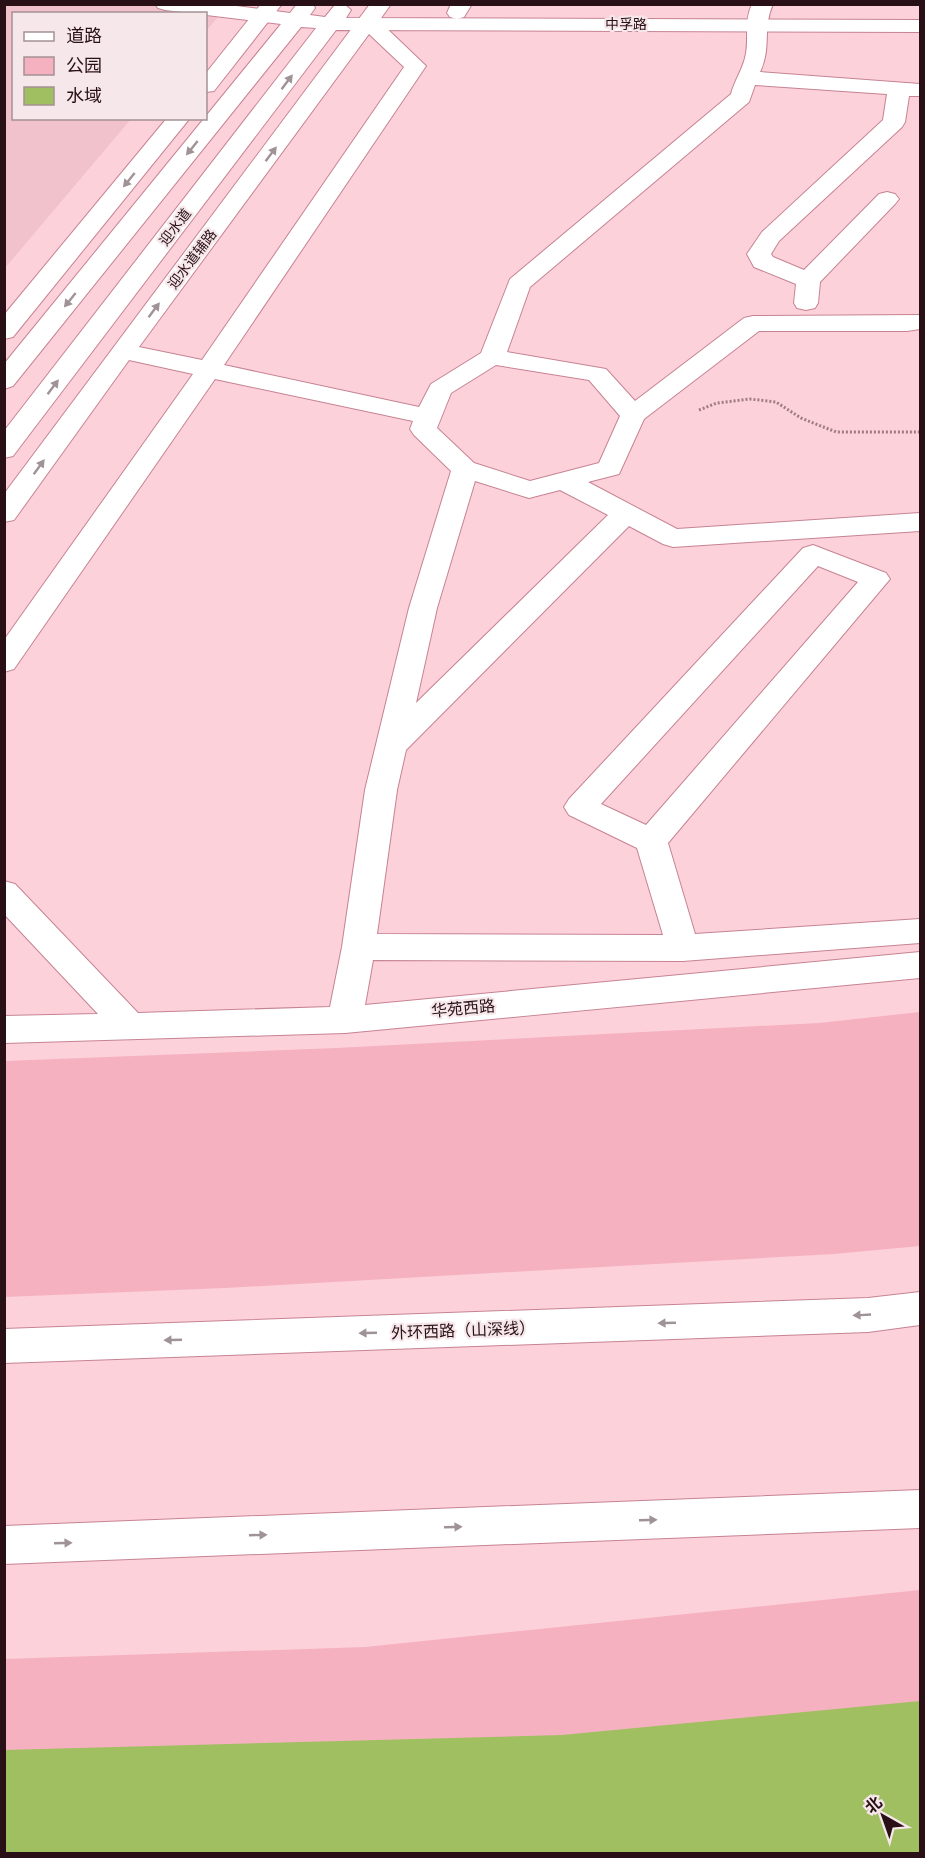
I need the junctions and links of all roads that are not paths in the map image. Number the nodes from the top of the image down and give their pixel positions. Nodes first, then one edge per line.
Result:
1 (165, 4) edge
2 (460, 9) edge
3 (361, 10) edge
4 (267, 11) edge
5 (301, 13) edge
6 (759, 15) edge
7 (422, 17) junction
8 (921, 20) edge
9 (921, 26) edge
10 (746, 78) junction
11 (207, 85) edge
12 (910, 89) edge
13 (177, 120) edge
14 (888, 199) dead end
15 (808, 280) junction
16 (921, 322) edge
17 (805, 323) junction
18 (4, 332) edge
19 (123, 351) junction
20 (492, 357) junction
21 (208, 370) junction
22 (4, 381) edge
23 (633, 416) junction
24 (429, 417) junction
25 (4, 450) edge
26 (465, 469) junction
27 (564, 481) junction
28 (626, 513) junction
29 (4, 514) edge
30 (921, 522) edge
31 (810, 542) junction
32 (4, 662) edge
33 (391, 746) junction
34 (651, 842) junction
35 (4, 893) edge
36 (921, 931) edge
37 (359, 947) junction
38 (683, 948) junction
39 (921, 965) edge
40 (345, 1020) junction
41 (131, 1027) junction
42 (4, 1030) edge
43 (921, 1309) edge
44 (4, 1346) edge
45 (921, 1509) edge
46 (4, 1545) edge

1 - 4 main road
2 - 6 main road, 中孚路
2 - 7 main road, 中孚路
3 - 5 main road
3 - 7 main road, 中孚路
3 - 7 main road
19 -> 3 main road, 迎水道辅路
3 - 21 main road
25 -> 3 main road, 迎水道
4 - 5 main road
4 - 11 main road
5 -> 22 main road
6 - 7 main road, 中孚路
6 - 8 main road, 中孚路
6 - 9 main road, 中孚路
6 - 10 main road
10 - 12 main road
10 - 20 main road
12 - 15 main road
13 -> 18 main road
14 - 15 main road
15 - 17 main road
16 - 17 main road
17 - 23 main road
19 - 21 main road
29 -> 19 main road, 迎水道辅路
20 - 23 main road
20 - 24 main road
21 - 24 main road
21 - 32 main road
23 - 27 main road
24 - 26 main road
26 - 27 main road
26 - 33 main road
27 - 28 main road
28 - 31 main road
28 - 33 main road
30 - 31 main road
31 - 34 main road
31 - 34 main road
33 - 37 main road
34 - 38 main road
35 - 41 main road
36 - 38 main road
37 - 38 main road
37 - 40 main road
39 - 40 main road, 华苑西路
40 - 41 main road, 华苑西路
41 - 42 main road, 华苑西路
43 -> 44 main road, 外环西路（山深线）
46 -> 45 main road

